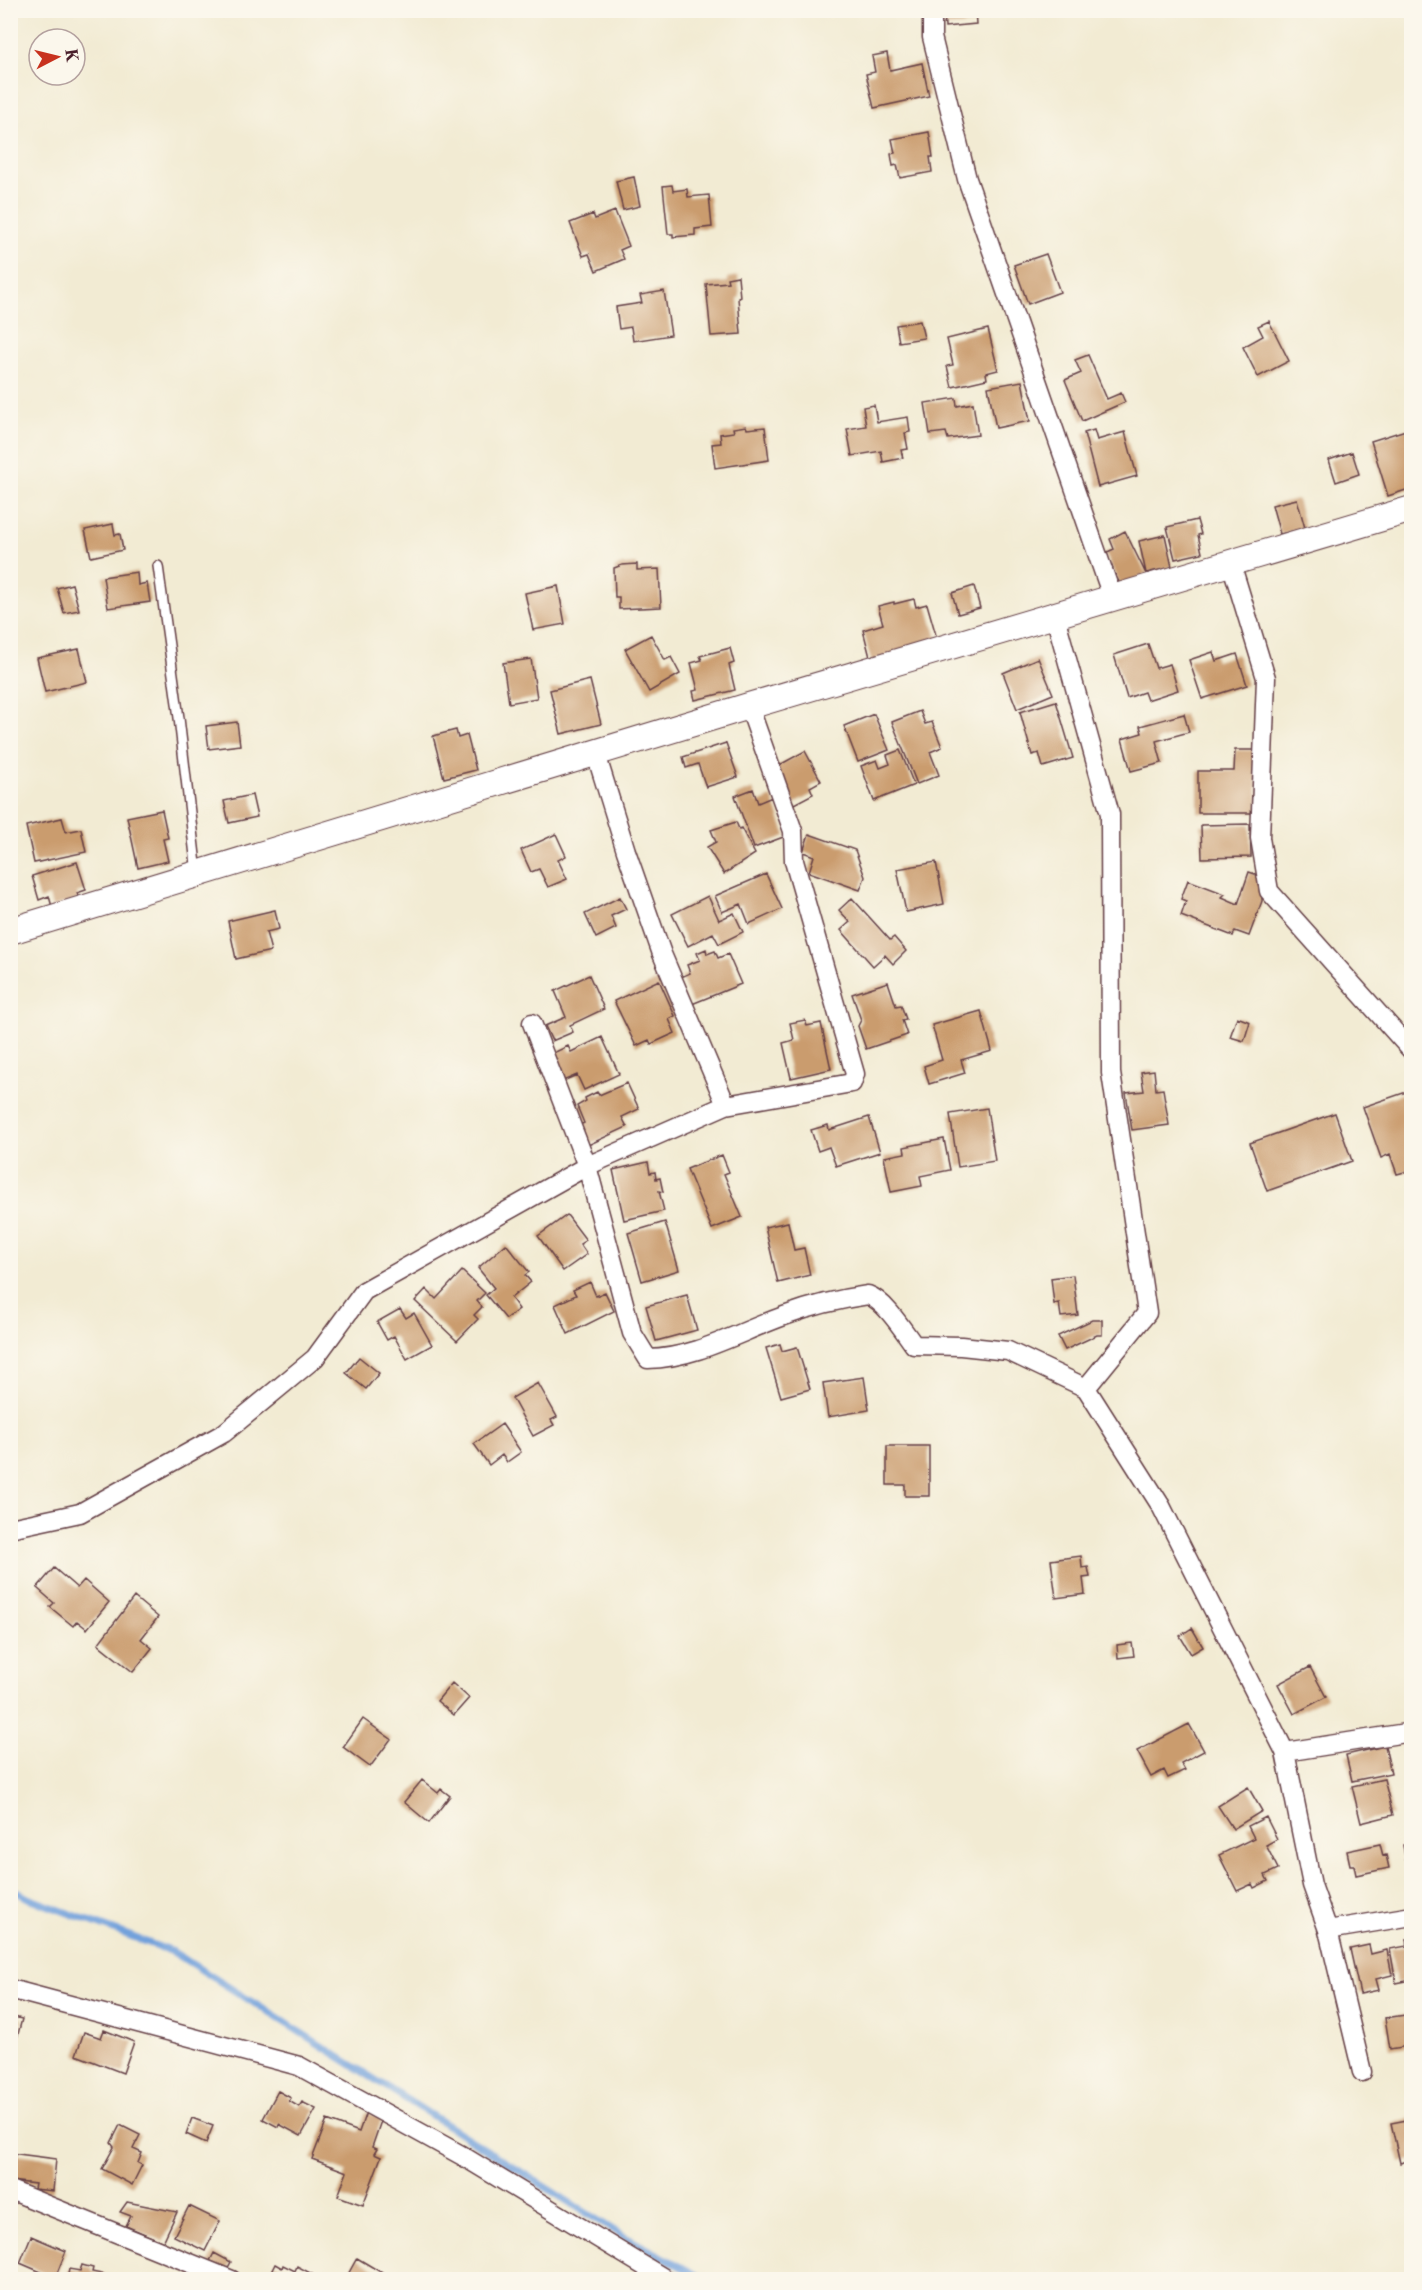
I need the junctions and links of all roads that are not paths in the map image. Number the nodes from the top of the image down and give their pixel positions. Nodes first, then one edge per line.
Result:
1 (932, 10) edge
2 (1412, 509) edge
3 (1231, 563) junction
4 (158, 566) dead end
5 (1113, 598) junction
6 (1055, 616) junction
7 (749, 706) junction
8 (596, 753) junction
9 (197, 873) junction
10 (10, 931) edge
11 (532, 1023) dead end
12 (1412, 1051) edge
13 (726, 1105) junction
14 (587, 1166) junction
15 (1086, 1388) junction
16 (10, 1528) edge
17 (1412, 1732) edge
18 (1285, 1752) junction
19 (1412, 1916) edge
20 (1328, 1930) junction
21 (10, 1989) edge
22 (1362, 2072) dead end
23 (10, 2190) edge
24 (232, 2280) edge
25 (668, 2280) edge

1 - 5 street
2 - 3 street
3 - 5 street
3 - 12 street
4 - 9 lane
5 - 6 street
6 - 7 street
6 - 15 street
7 - 8 street
7 - 13 street
8 - 9 street
8 - 13 street
9 - 10 street
11 - 14 street
13 - 14 street
14 - 15 street
14 - 16 street
15 - 18 street
17 - 18 street
18 - 20 street
19 - 20 street
20 - 22 street
21 - 25 street
23 - 24 street

